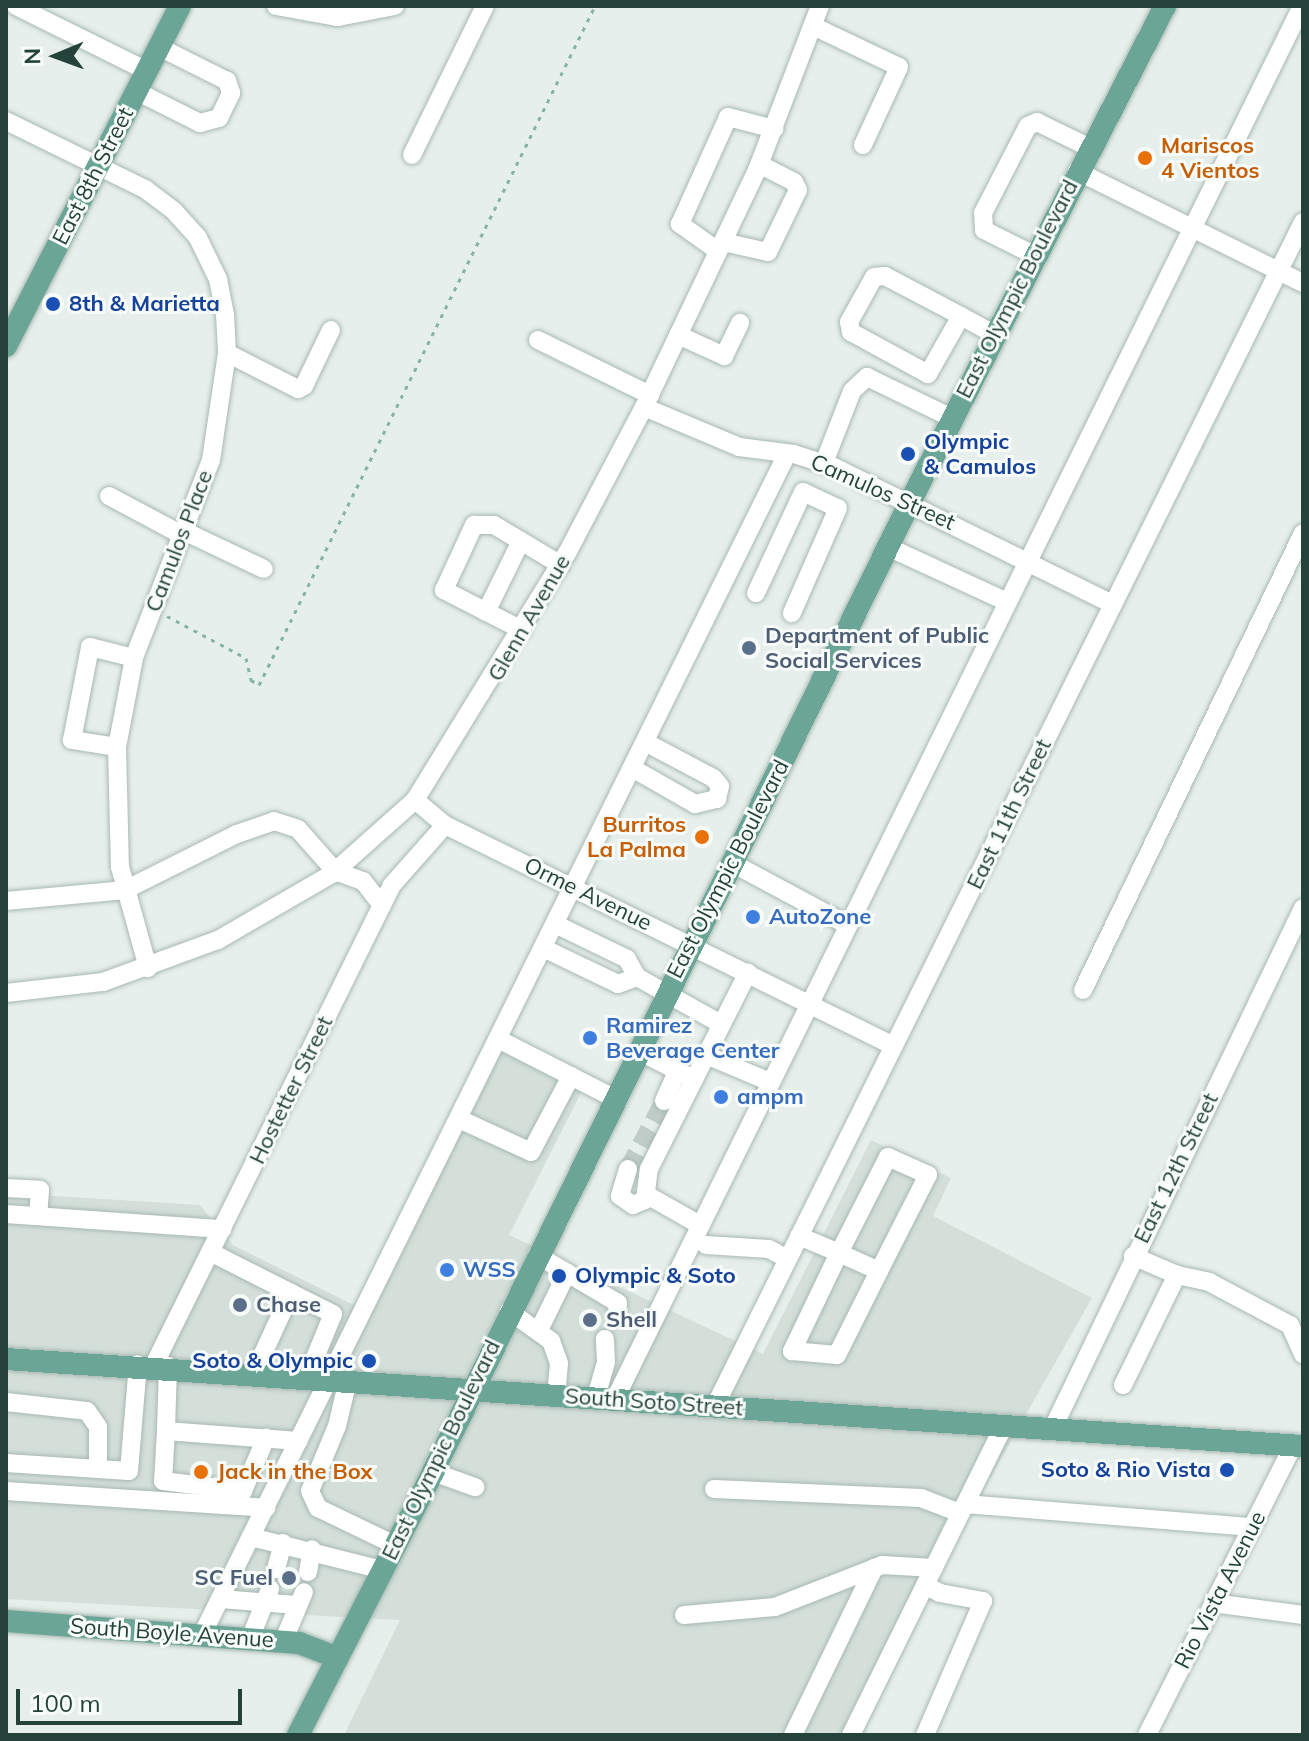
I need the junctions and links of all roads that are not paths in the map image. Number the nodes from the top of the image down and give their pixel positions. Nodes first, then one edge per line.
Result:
1 (16, 6) edge
2 (180, 6) edge
3 (276, 6) edge
4 (395, 6) edge
5 (485, 6) edge
6 (820, 6) edge
7 (1165, 6) edge
8 (1302, 6) edge
9 (315, 11) edge
10 (813, 26) junction
11 (159, 47) junction
12 (142, 81) junction
13 (6, 121) edge
14 (774, 129) junction
15 (863, 145) dead end
16 (1090, 148) junction
17 (412, 155) dead end
18 (759, 164) junction
19 (98, 165) junction
20 (1077, 171) junction
21 (1303, 222) edge
22 (1193, 228) junction
23 (721, 246) junction
24 (1034, 255) junction
25 (1279, 271) junction
26 (1303, 283) edge
27 (961, 316) junction
28 (740, 323) dead end
29 (331, 330) dead end
30 (994, 334) junction
31 (678, 335) junction
32 (538, 340) dead end
33 (6, 346) edge
34 (227, 353) junction
35 (647, 401) junction
36 (952, 418) junction
37 (787, 454) junction
38 (824, 463) junction
39 (109, 496) dead end
40 (910, 502) junction
41 (751, 526) junction
42 (1303, 533) edge
43 (185, 534) junction
44 (780, 540) junction
45 (521, 541) junction
46 (888, 547) junction
47 (1028, 561) junction
48 (561, 565) junction
49 (264, 569) dead end
50 (756, 593) dead end
51 (1007, 602) junction
52 (1113, 604) junction
53 (486, 612) junction
54 (792, 613) dead end
55 (522, 630) junction
56 (134, 658) junction
57 (645, 742) junction
58 (117, 747) junction
59 (632, 768) junction
60 (415, 800) junction
61 (445, 825) junction
62 (732, 863) junction
63 (335, 871) junction
64 (573, 887) junction
65 (125, 890) junction
66 (6, 901) edge
67 (382, 905) junction
68 (1303, 908) edge
69 (555, 924) junction
70 (846, 924) junction
71 (691, 944) junction
72 (543, 948) junction
73 (148, 968) junction
74 (748, 972) junction
75 (637, 977) junction
76 (1083, 990) dead end
77 (6, 993) edge
78 (666, 994) junction
79 (807, 1002) junction
80 (721, 1024) junction
81 (498, 1039) junction
82 (894, 1046) junction
83 (638, 1051) junction
84 (706, 1055) junction
85 (686, 1075) junction
86 (571, 1076) junction
87 (768, 1081) junction
88 (614, 1098) junction
89 (459, 1119) junction
90 (628, 1169) tunnel mouth
91 (6, 1188) edge
92 (647, 1195) junction
93 (6, 1214) edge
94 (38, 1216) junction
95 (698, 1224) junction
96 (222, 1229) junction
97 (799, 1236) junction
98 (706, 1245) dead end
99 (210, 1252) junction
100 (839, 1253) junction
101 (537, 1255) junction
102 (1133, 1256) junction
103 (788, 1259) junction
104 (879, 1271) junction
105 (567, 1273) junction
106 (1177, 1275) junction
107 (291, 1293) junction
108 (509, 1311) junction
109 (617, 1314) dead end
110 (539, 1330) junction
111 (605, 1339) dead end
112 (1303, 1354) edge
113 (6, 1359) edge
114 (153, 1365) junction
115 (254, 1373) junction
116 (307, 1377) junction
117 (339, 1379) junction
118 (1123, 1385) dead end
119 (470, 1389) junction
120 (556, 1395) junction
121 (605, 1398) junction
122 (6, 1402) edge
123 (715, 1406) junction
124 (1003, 1427) junction
125 (1052, 1430) junction
126 (166, 1431) junction
127 (266, 1438) junction
128 (299, 1441) junction
129 (1298, 1446) edge
130 (6, 1463) edge
131 (98, 1469) junction
132 (121, 1470) junction
133 (433, 1472) junction
134 (475, 1487) dead end
135 (714, 1489) dead end
136 (6, 1491) edge
137 (119, 1498) junction
138 (240, 1498) junction
139 (266, 1508) junction
140 (963, 1508) junction
141 (1252, 1527) junction
142 (251, 1537) junction
143 (283, 1543) junction
144 (395, 1545) junction
145 (312, 1549) junction
146 (874, 1568) junction
147 (934, 1568) junction
148 (276, 1569) dead end
149 (382, 1570) junction
150 (308, 1572) dead end
151 (925, 1585) junction
152 (267, 1596) junction
153 (220, 1599) junction
154 (1213, 1603) junction
155 (684, 1615) dead end
156 (1303, 1615) edge
157 (6, 1621) edge
158 (202, 1635) junction
159 (250, 1639) junction
160 (283, 1642) junction
161 (336, 1657) junction
162 (298, 1735) edge
163 (793, 1735) edge
164 (851, 1735) edge
165 (925, 1735) edge
166 (1147, 1735) edge

1 - 12 street
2 - 11 main road, East 8th Street
3 - 9 street
4 - 9 street
5 - 17 street
6 - 10 street, Glenn Avenue
7 - 16 main road, East Olympic Boulevard
8 - 22 street
10 - 14 street, Glenn Avenue
10 - 15 street
11 - 12 main road, East 8th Street
11 - 12 street
12 - 19 main road, East 8th Street
13 - 19 street
14 - 18 street, Glenn Avenue
14 - 23 street
16 - 20 main road, East Olympic Boulevard
16 - 24 street
18 - 23 street, Glenn Avenue
18 - 23 street
19 - 33 main road, East 8th Street
19 - 34 street, Camulos Place
20 - 22 street
20 - 24 main road, East Olympic Boulevard
21 - 25 street, East 11th Street
22 - 25 street
22 - 47 street
23 - 31 street, Glenn Avenue
24 - 30 main road, East Olympic Boulevard
25 - 26 street
25 - 52 street, East 11th Street
27 - 27 street
27 - 30 street
28 - 31 street
29 - 34 street
30 - 36 main road, East Olympic Boulevard
31 - 35 street, Glenn Avenue
32 - 35 street, Camulos Street
34 - 43 street, Camulos Place
35 - 37 street, Camulos Street
35 - 48 street, Glenn Avenue
36 - 38 street
36 - 40 main road, East Olympic Boulevard
37 - 38 street, Camulos Street
37 - 41 street
38 - 40 street, Camulos Street
39 - 43 street
40 - 46 main road, East Olympic Boulevard
40 - 47 street, Camulos Street
41 - 44 street
41 - 57 street
42 - 76 street
43 - 49 street
43 - 56 street, Camulos Place
44 - 50 street
44 - 54 street
45 - 48 street
45 - 53 street
45 - 53 street
46 - 51 street
46 - 62 main road, East Olympic Boulevard
47 - 51 street
47 - 52 street, Camulos Street
48 - 55 street, Glenn Avenue
51 - 70 street
52 - 82 street, East 11th Street
53 - 55 street
55 - 60 street, Glenn Avenue
56 - 58 street, Camulos Place
56 - 58 street
57 - 59 street
57 - 59 street
58 - 65 street, Camulos Place
59 - 64 street
60 - 61 street, Orme Avenue
60 - 63 street, Glenn Avenue
61 - 64 street, Orme Avenue
61 - 67 street, Hostetter Street
62 - 70 street
62 - 71 main road, East Olympic Boulevard
63 - 65 street
63 - 67 street
63 - 73 street, Glenn Avenue
64 - 69 street
64 - 71 street, Orme Avenue
65 - 66 street
65 - 73 street, Camulos Place
67 - 96 street, Hostetter Street
68 - 102 street, East 12th Street
69 - 72 street
69 - 75 street
70 - 79 street
71 - 74 street, Orme Avenue
71 - 78 main road, East Olympic Boulevard
72 - 75 street
72 - 81 street
73 - 77 street, Glenn Avenue
74 - 79 street, Orme Avenue
74 - 80 street
75 - 78 street
78 - 80 street
78 - 83 main road, East Olympic Boulevard
79 - 82 street, Orme Avenue
79 - 87 street
80 - 84 street
81 - 86 street
81 - 89 street
82 - 97 street, East 11th Street
83 - 85 street
83 - 88 main road, East Olympic Boulevard
84 - 85 street
84 - 87 street
85 - 92 street
86 - 88 street
86 - 89 street
87 - 95 street
88 - 101 main road, East Olympic Boulevard
89 - 117 street
90 - 92 street
91 - 94 street
92 - 95 street
93 - 94 street
94 - 96 street
95 - 121 street
96 - 99 street, Hostetter Street
97 - 100 street
97 - 103 street, East 11th Street
98 - 103 street
99 - 107 street
99 - 114 street, Hostetter Street
100 - 104 street
100 - 104 street
100 - 104 street
101 - 105 street
101 - 108 main road, East Olympic Boulevard
102 - 106 street
102 - 125 street, East 12th Street
103 - 123 street, East 11th Street
105 - 109 street
105 - 110 street
106 - 112 street
106 - 118 street
107 - 115 street
107 - 116 street
108 - 110 street
108 - 119 main road, East Olympic Boulevard
110 - 120 street
111 - 121 street
113 - 114 main road, South Soto Street
114 - 115 main road, South Soto Street
114 - 126 street
114 - 132 street
115 - 116 main road, South Soto Street
116 - 117 main road, South Soto Street
117 - 119 main road, South Soto Street
117 - 128 street
117 - 144 street
119 - 120 main road, South Soto Street
119 - 133 main road, East Olympic Boulevard
120 - 121 main road, South Soto Street
121 - 123 main road, South Soto Street
122 - 131 street
123 - 124 main road, South Soto Street
124 - 125 main road, South Soto Street
124 - 140 street
125 - 129 main road, South Soto Street
126 - 127 street
126 - 138 street
127 - 128 street
127 - 138 street
128 - 139 street
129 - 141 street, Rio Vista Avenue
130 - 131 street
131 - 132 street
132 - 137 street
133 - 134 street
133 - 144 main road, East Olympic Boulevard
135 - 140 street
136 - 137 street
137 - 138 street
138 - 139 street
139 - 142 street
140 - 141 street
140 - 147 street
141 - 154 street, Rio Vista Avenue
142 - 143 street
142 - 153 street
143 - 145 street
143 - 148 street
144 - 149 main road, East Olympic Boulevard
145 - 149 street
145 - 150 street
146 - 147 street
146 - 155 street
146 - 163 street
147 - 151 street
149 - 161 main road, East Olympic Boulevard
151 - 164 street
151 - 165 street
152 - 153 street
152 - 159 street
152 - 160 street
153 - 158 street
154 - 156 street
154 - 166 street, Rio Vista Avenue
157 - 158 main road, South Boyle Avenue
158 - 159 main road, South Boyle Avenue
159 - 160 main road, South Boyle Avenue
160 - 161 main road, South Boyle Avenue
161 - 162 main road, East Olympic Boulevard

